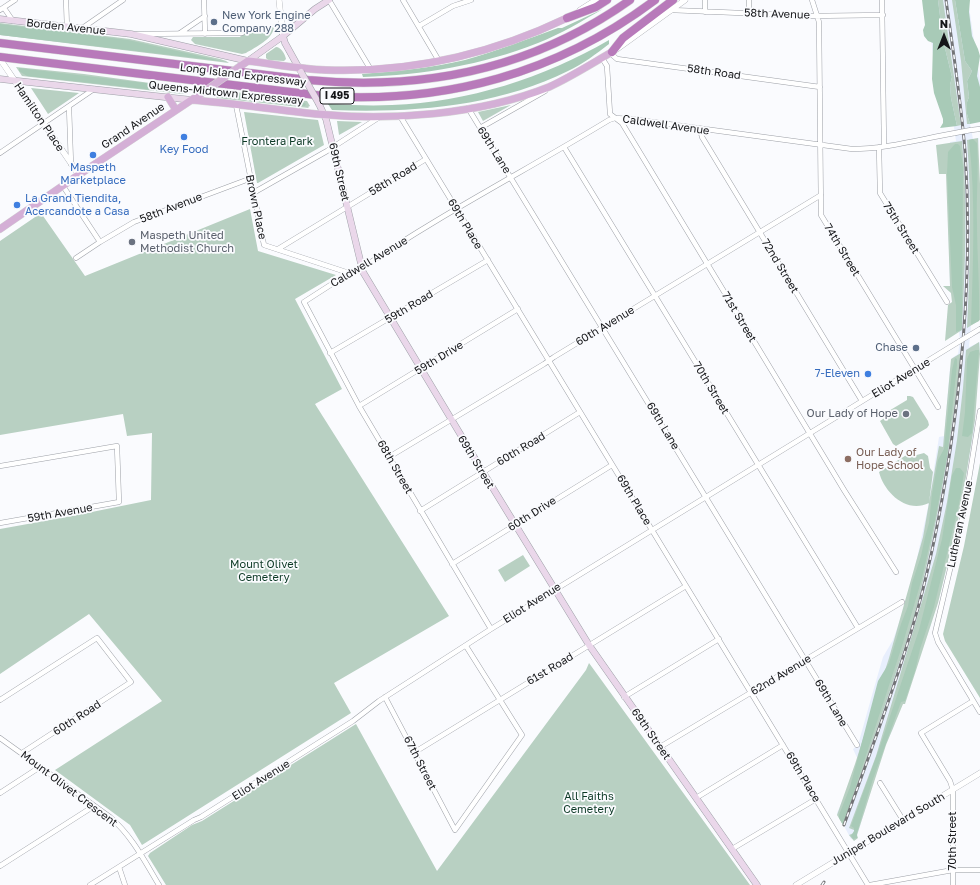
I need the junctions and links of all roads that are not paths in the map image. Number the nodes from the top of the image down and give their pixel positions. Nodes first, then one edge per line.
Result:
1 (15, 0) edge
2 (66, 0) edge
3 (123, 0) edge
4 (204, 0) edge
5 (279, 0) edge
6 (323, 0) edge
7 (329, 0) edge
8 (403, 0) edge
9 (471, 0) edge
10 (596, 0) edge
11 (607, 0) edge
12 (630, 0) edge
13 (655, 0) edge
14 (673, 0) edge
15 (685, 0) edge
16 (705, 0) edge
17 (749, 0) edge
18 (812, 0) edge
19 (882, 0) edge
20 (2, 9) edge
21 (316, 9) junction
22 (672, 10) junction
23 (705, 12) junction
24 (749, 14) junction
25 (882, 15) junction
26 (205, 16) junction
27 (817, 16) junction
28 (567, 18) junction
29 (0, 19) edge
30 (13, 21) junction
31 (419, 26) junction
32 (67, 28) junction
33 (80, 29) junction
34 (179, 33) junction
35 (242, 33) dead end
36 (131, 34) junction
37 (205, 34) junction
38 (283, 36) junction
39 (0, 43) edge
40 (611, 52) junction
41 (0, 58) edge
42 (602, 58) junction
43 (248, 61) junction
44 (439, 61) junction
45 (300, 70) junction
46 (371, 70) junction
47 (13, 77) junction
48 (1, 80) edge
49 (560, 82) junction
50 (820, 87) junction
51 (96, 88) junction
52 (168, 97) junction
53 (192, 100) junction
54 (236, 105) junction
55 (69, 107) junction
56 (468, 108) junction
57 (176, 110) junction
58 (324, 114) junction
59 (380, 116) junction
60 (400, 116) junction
61 (615, 118) junction
62 (44, 124) junction
63 (480, 128) junction
64 (700, 129) junction
65 (980, 129) edge
66 (821, 145) junction
67 (882, 146) junction
68 (333, 147) junction
69 (564, 147) junction
70 (0, 153) edge
71 (426, 159) junction
72 (71, 164) junction
73 (79, 175) junction
74 (511, 177) junction
75 (250, 179) junction
76 (63, 186) junction
77 (253, 193) junction
78 (821, 195) junction
79 (347, 207) junction
80 (456, 209) junction
81 (1, 227) edge
82 (759, 232) junction
83 (100, 242) junction
84 (278, 249) junction
85 (76, 258) dead end
86 (488, 260) junction
87 (707, 264) junction
88 (362, 268) junction
89 (349, 273) junction
90 (655, 296) junction
91 (304, 302) joint
92 (947, 302) dead end
93 (518, 309) junction
94 (391, 318) junction
95 (602, 328) junction
96 (980, 329) edge
97 (330, 353) junction
98 (549, 361) junction
99 (421, 369) junction
100 (914, 369) junction
101 (862, 401) junction
102 (359, 406) junction
103 (938, 407) dead end
104 (980, 411) edge
105 (580, 412) junction
106 (451, 420) junction
107 (810, 433) junction
108 (978, 438) edge
109 (389, 457) junction
110 (612, 465) junction
111 (758, 465) junction
112 (0, 466) edge
113 (483, 472) junction
114 (705, 497) junction
115 (420, 511) junction
116 (0, 523) edge
117 (514, 524) junction
118 (652, 530) junction
119 (452, 564) junction
120 (896, 572) dead end
121 (686, 586) junction
122 (555, 589) junction
123 (902, 602) dead end
124 (858, 628) junction
125 (491, 629) junction
126 (718, 639) junction
127 (589, 645) junction
128 (466, 646) junction
129 (806, 661) junction
130 (751, 693) junction
131 (385, 697) junction
132 (624, 697) junction
133 (0, 700) edge
134 (500, 700) junction
135 (973, 701) junction
136 (980, 712) edge
137 (0, 738) edge
138 (783, 745) junction
139 (857, 745) dead end
140 (660, 747) junction
141 (414, 752) junction
142 (22, 753) junction
143 (40, 767) junction
144 (980, 773) edge
145 (880, 783) dead end
146 (953, 790) junction
147 (0, 793) edge
148 (696, 798) junction
149 (816, 799) junction
150 (94, 806) junction
151 (903, 820) junction
152 (732, 849) junction
153 (140, 853) junction
154 (848, 853) junction
155 (0, 866) edge
156 (119, 866) junction
157 (953, 870) junction
158 (980, 870) edge
159 (90, 885) edge
160 (126, 885) edge
161 (159, 885) edge
162 (757, 885) edge
163 (796, 885) edge
164 (869, 885) edge
165 (954, 885) edge

1 - 20 street
2 - 32 street
3 - 33 street
4 - 26 street
5 - 38 street, 69th Street
6 - 21 main road, Grand Avenue
7 - 21 main road, Grand Avenue
7 - 46 street
8 - 31 street
9 - 31 street
10 - 28 street
11 - 28 highway
12 - 39 highway, Long Island Expressway / I 495
13 - 41 highway, Long Island Expressway / I 495
14 - 40 highway
15 - 22 street, Queens-Midtown Expressway
16 - 23 street
17 - 24 street
18 - 27 street, 74th Street
19 - 25 street, 75th Street
20 - 30 street
21 - 38 main road, Grand Avenue
22 - 23 street, 58th Avenue
22 - 40 street, Queens-Midtown Expressway
23 - 24 street, 58th Avenue
24 - 27 street, 58th Avenue
25 - 27 street, 58th Avenue
25 - 67 street, 75th Street
26 - 34 street
26 - 37 street
27 - 50 street, 74th Street
28 - 44 main road
29 - 30 main road, Borden Avenue
30 - 32 main road, Borden Avenue
31 - 44 street
32 - 33 main road, Borden Avenue
33 - 36 main road, Borden Avenue
34 - 36 street, Borden Avenue
34 - 37 street, Borden Avenue
35 - 37 street, Borden Avenue
36 - 43 main road, Borden Avenue
38 - 43 main road, Grand Avenue
38 - 45 main road, 69th Street
40 - 42 main road, Queens-Midtown Expressway
40 - 50 street, 58th Road
41 - 47 street, Hamilton Place
42 - 49 main road, Queens-Midtown Expressway
42 - 61 street, 71st Street
43 - 45 main road
43 - 53 main road, Grand Avenue, bridge
44 - 46 main road
45 - 46 main road
45 - 58 main road, 69th Street, bridge
47 - 48 main road, Queens-Midtown Expressway
47 - 51 main road, Queens-Midtown Expressway
47 - 62 street, Hamilton Place
49 - 56 main road, Queens-Midtown Expressway
49 - 63 street
50 - 66 street, 74th Street
51 - 52 main road, Queens-Midtown Expressway
51 - 55 street
52 - 53 main road, Queens-Midtown Expressway
52 - 57 main road
53 - 54 main road, Queens-Midtown Expressway
53 - 57 main road, Grand Avenue
54 - 58 main road, Queens-Midtown Expressway
54 - 75 street, Brown Place
55 - 62 street
55 - 72 street
56 - 60 main road, Queens-Midtown Expressway
56 - 63 street, 69th Lane
57 - 73 main road, Grand Avenue
58 - 59 main road, Queens-Midtown Expressway
58 - 68 main road, 69th Street
59 - 60 main road, Queens-Midtown Expressway
59 - 68 street
60 - 71 street, 69th Place
61 - 64 street, Caldwell Avenue
61 - 69 street, Caldwell Avenue
61 - 87 street, 71st Street
62 - 70 street
62 - 72 street, Hamilton Place
63 - 74 street, 69th Lane
64 - 66 street, Caldwell Avenue
64 - 82 street, 72nd Street
65 - 67 street, Caldwell Avenue, bridge
66 - 67 street, Caldwell Avenue
66 - 78 street, 74th Street
67 - 92 street, 75th Street
68 - 77 street
68 - 79 main road, 69th Street
69 - 74 street, Caldwell Avenue
69 - 90 street, 70th Street
71 - 79 street, 58th Road
71 - 80 street, 69th Place
72 - 73 street, Hamilton Place
73 - 76 main road, Grand Avenue
74 - 80 street, Caldwell Avenue
74 - 95 street, 69th Lane
75 - 77 street, Brown Place
75 - 83 street, 58th Avenue
76 - 81 main road, Grand Avenue
76 - 83 street
77 - 84 street, Brown Place
78 - 82 street, 60th Avenue
78 - 100 street, 74th Street
79 - 84 street, 58th Road
79 - 88 main road, 69th Street
80 - 86 street, 69th Place
80 - 88 street, Caldwell Avenue
82 - 87 street, 60th Avenue
82 - 101 street, 72nd Street
83 - 85 street, 58th Avenue
84 - 89 street, Brown Place
86 - 93 street, 69th Place
86 - 94 street, 59th Road
87 - 90 street, 60th Avenue
87 - 107 street, 71st Street
88 - 89 street, Caldwell Avenue
88 - 94 main road, 69th Street
89 - 91 street, Caldwell Avenue
90 - 95 street, 60th Avenue
90 - 111 street, 70th Street
91 - 97 street, 68th Street
93 - 98 street, 69th Place
93 - 99 street, 59th Drive
94 - 97 street, 59th Road
94 - 99 main road, 69th Street
95 - 98 street, 60th Avenue
95 - 114 street, 69th Lane
96 - 100 street, Eliot Avenue, bridge
97 - 102 street, 68th Street
98 - 105 street, 69th Place
98 - 106 street, 60th Avenue
99 - 102 street, 59th Drive
99 - 106 main road, 69th Street
100 - 101 street, Eliot Avenue
100 - 103 street, 74th Street
101 - 107 street, Eliot Avenue
102 - 109 street, 68th Street
104 - 108 street, Lutheran Avenue
105 - 110 street, 69th Place
105 - 113 street, 60th Road
106 - 109 street, 60th Avenue
106 - 113 main road, 69th Street
107 - 111 street, Eliot Avenue
107 - 120 street, 71st Street
108 - 135 street, Lutheran Avenue
109 - 115 street, 68th Street
110 - 117 street, 60th Drive
110 - 118 street, 69th Place
111 - 114 street, Eliot Avenue
111 - 124 street, 70th Street
112 - 116 street, 59th Avenue
113 - 115 street, 60th Road
113 - 117 main road, 69th Street
114 - 118 street, Eliot Avenue
114 - 129 street, 69th Lane
115 - 119 street, 68th Street
117 - 119 street, 60th Drive
117 - 122 main road, 69th Street
118 - 121 street, 69th Place
118 - 122 street, Eliot Avenue
119 - 125 street, 68th Street
121 - 126 street, 69th Place
121 - 127 street, 61st Road
122 - 125 street, Eliot Avenue
122 - 127 main road, 69th Street
123 - 124 street, 62nd Avenue
124 - 129 street, 62nd Avenue
125 - 128 street, Eliot Avenue
126 - 130 street, 69th Place
126 - 132 street
127 - 132 main road, 69th Street
127 - 134 street, 61st Road
128 - 131 street, Eliot Avenue
128 - 134 street
129 - 130 street, 62nd Avenue
129 - 139 street, 69th Lane
130 - 138 street, 69th Place
130 - 140 street, 62nd Avenue
131 - 141 street, 67th Street
131 - 153 street, Eliot Avenue
132 - 140 main road, 69th Street
133 - 142 street, 60th Road
134 - 141 street, 61st Road
134 - 141 street, 67th Street
135 - 136 street
135 - 146 street, 70th Street
137 - 142 street, Mount Olivet Crescent
138 - 148 street
138 - 149 street, 69th Place
140 - 148 main road, 69th Street
142 - 143 street, Mount Olivet Crescent
143 - 147 street
143 - 150 street, Mount Olivet Crescent
144 - 146 street, Juniper Boulevard South
145 - 151 street
146 - 151 street, Juniper Boulevard South
146 - 157 street, 70th Street
148 - 152 main road, 69th Street
149 - 152 street
149 - 154 street, 69th Place
150 - 153 street, Mount Olivet Crescent
150 - 155 street
151 - 154 street, Juniper Boulevard South
152 - 162 main road, 69th Street
153 - 156 street, Eliot Avenue
153 - 161 street, Mount Olivet Crescent
154 - 163 street, Juniper Boulevard South
154 - 164 street, 69th Place
156 - 159 street, Eliot Avenue
156 - 160 street
157 - 158 street
157 - 164 street
157 - 165 street, 70th Street

